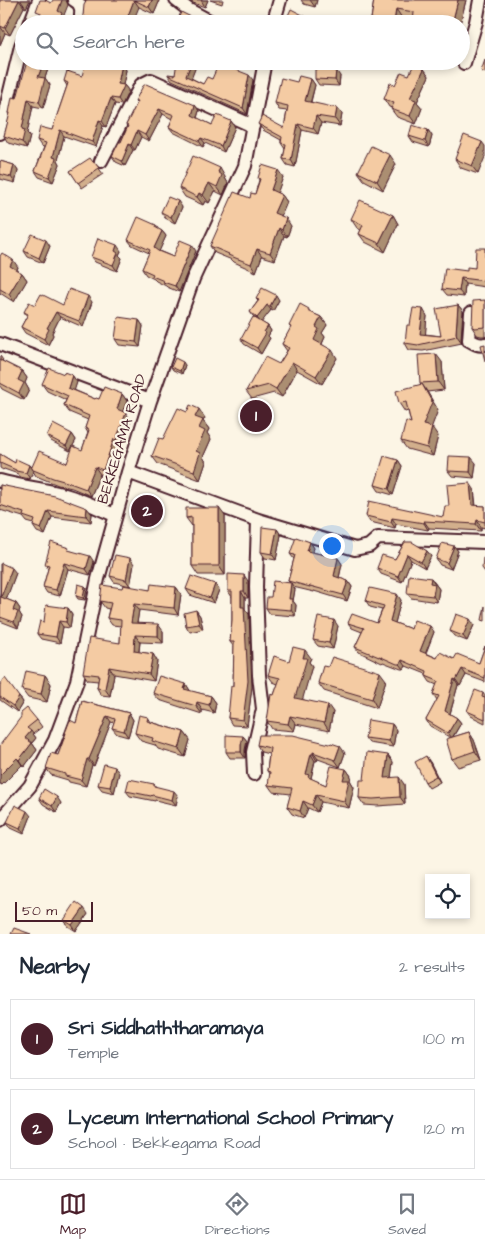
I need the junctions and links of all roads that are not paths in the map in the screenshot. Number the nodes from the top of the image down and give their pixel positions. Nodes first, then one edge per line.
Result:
1 (39, 0) edge
2 (74, 0) edge
3 (176, 0) edge
4 (280, 0) edge
5 (480, 0) edge
6 (33, 15) edge
7 (81, 15) edge
8 (198, 15) edge
9 (276, 15) edge
10 (470, 42) edge
11 (15, 70) edge
12 (263, 70) edge
13 (253, 126) junction
14 (0, 133) edge
15 (101, 161) dead end
16 (470, 312) dead end
17 (0, 344) edge
18 (485, 344) edge
19 (150, 400) junction
20 (128, 472) junction
21 (0, 481) edge
22 (115, 515) junction
23 (258, 520) junction
24 (485, 542) edge
25 (254, 774) dead end
26 (0, 820) edge

1 - 6 street
2 - 7 street
3 - 8 street
4 - 9 street
5 - 10 street
11 - 14 street
12 - 13 street, BEKKEGAMA ROAD
13 - 15 street
13 - 19 street, BEKKEGAMA ROAD
16 - 18 street
17 - 19 street
19 - 20 street, BEKKEGAMA ROAD
20 - 22 street, BEKKEGAMA ROAD
20 - 23 street
21 - 22 street
22 - 26 street, BEKKEGAMA ROAD
23 - 24 street
23 - 25 street

